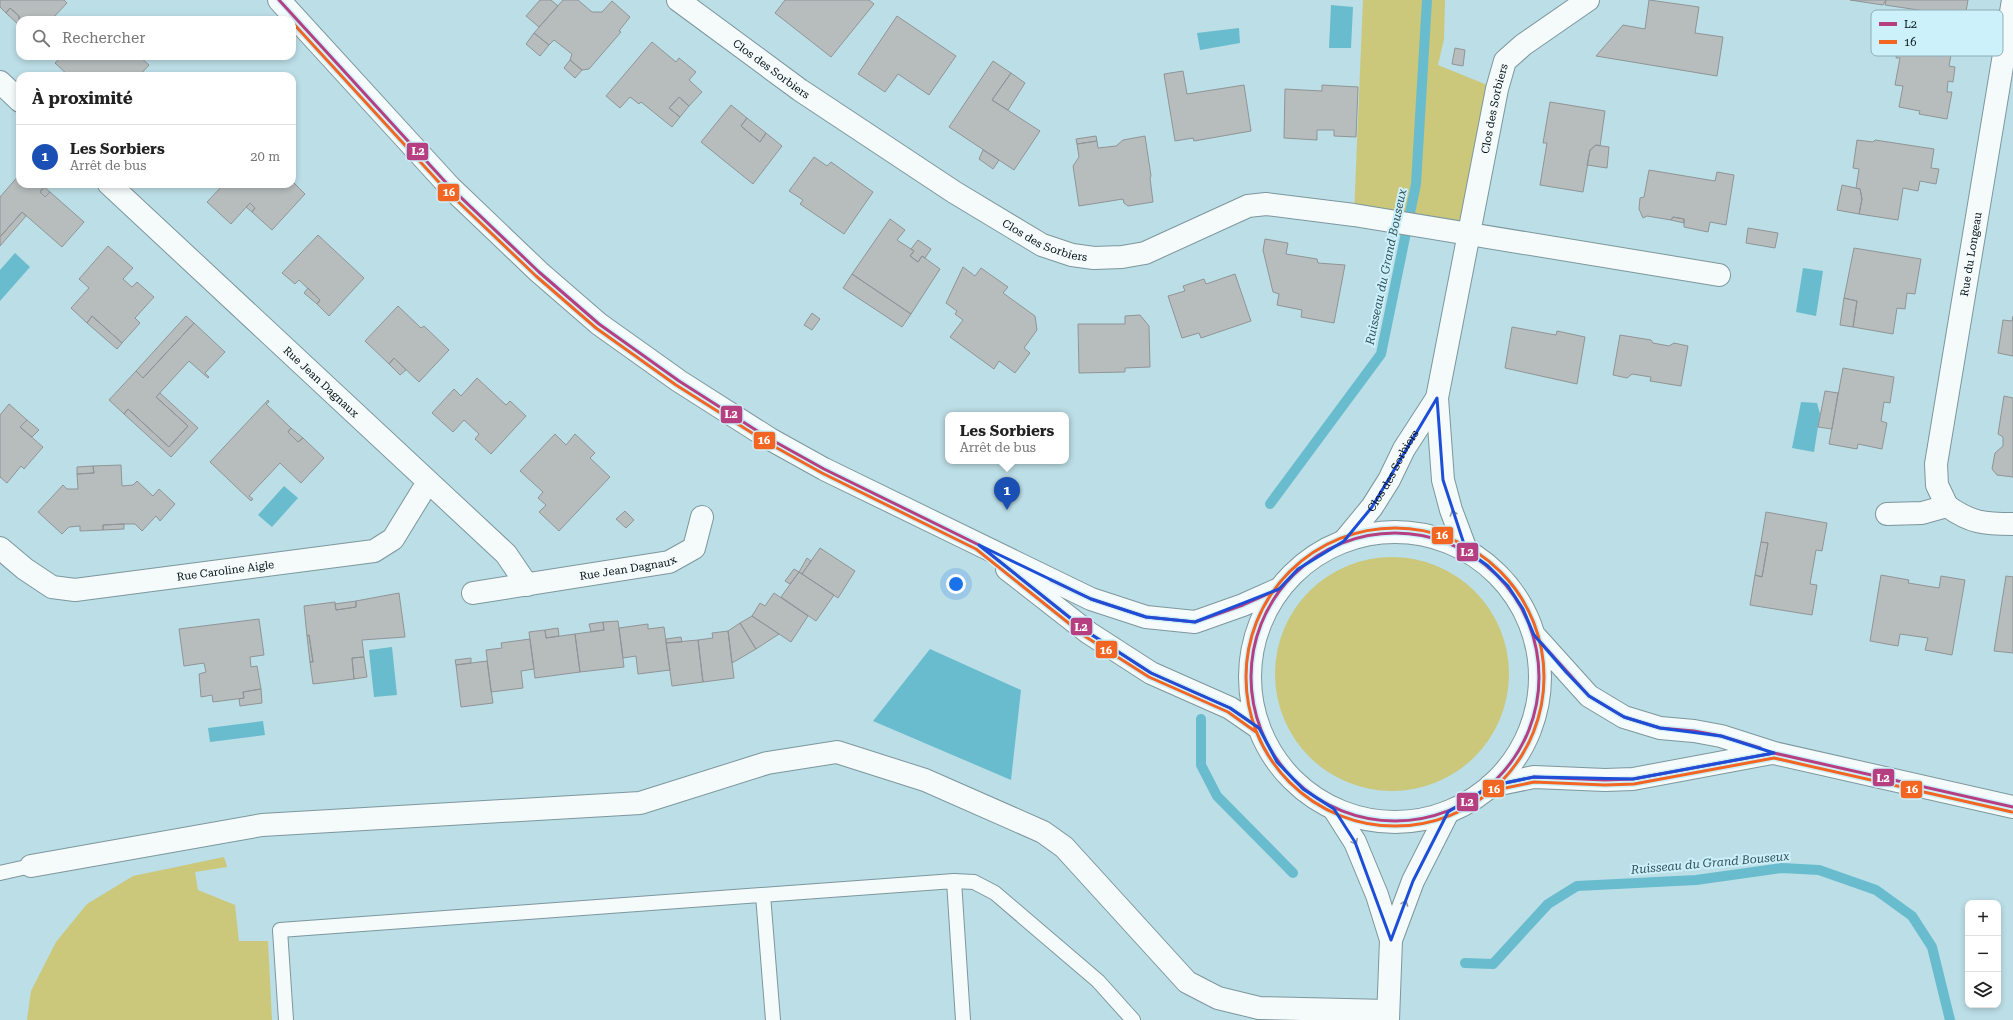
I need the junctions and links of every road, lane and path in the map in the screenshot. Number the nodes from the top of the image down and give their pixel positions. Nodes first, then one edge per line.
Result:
1 (279, 0) edge
2 (678, 0) edge
3 (1588, 0) edge
4 (2012, 0) edge
5 (294, 16) edge
6 (296, 19) edge
7 (2003, 55) edge
8 (2003, 56) edge
9 (0, 82) edge
10 (16, 97) edge
11 (113, 188) edge
12 (1469, 234) junction
13 (1719, 275) dead end
14 (1438, 398) junction
15 (428, 482) junction
16 (1947, 506) junction
17 (1887, 514) dead end
18 (702, 517) dead end
19 (2013, 524) edge
20 (1344, 541) junction
21 (979, 545) junction
22 (1466, 550) junction
23 (1, 556) edge
24 (526, 584) junction
25 (1280, 589) junction
26 (473, 593) dead end
27 (1534, 635) junction
28 (1259, 728) junction
29 (1774, 753) junction
30 (1490, 786) junction
31 (2013, 807) edge
32 (1334, 809) junction
33 (1448, 812) junction
34 (31, 866) joint
35 (0, 873) edge
36 (954, 881) junction
37 (763, 895) junction
38 (1391, 940) junction
39 (1388, 1016) edge
40 (286, 1020) edge
41 (773, 1020) edge
42 (963, 1020) edge
43 (1133, 1020) edge

1 - 5 street
2 - 12 street, Clos des Sorbiers
3 - 12 street, Clos des Sorbiers
4 - 7 street, Rue du Longeau
6 - 21 street
8 - 16 street, Rue du Longeau
9 - 10 street
11 - 15 street, Rue Jean Dagnaux
12 - 13 street, Clos des Sorbiers
12 - 14 street, Clos des Sorbiers
14 - 20 street, Clos des Sorbiers
22 -> 14 street, Clos des Sorbiers
15 - 23 street, Rue Caroline Aigle
15 - 24 street, Rue Jean Dagnaux
16 - 17 street
16 - 19 street, Rue du Longeau
18 - 24 street, Rue Jean Dagnaux
20 - 22 street
20 - 25 street
21 - 25 street
21 - 28 street
22 - 27 street
24 - 26 street, Rue Jean Dagnaux
25 - 28 street
27 - 29 street
27 - 30 street
28 - 32 street
29 - 30 street
29 - 31 street
30 - 33 street
32 - 33 street
32 -> 38 street
38 -> 33 street
34 - 35 lane
34 - 39 street
36 - 37 lane
36 - 42 lane
36 - 43 lane
37 - 40 lane
37 - 41 lane
38 - 39 street

